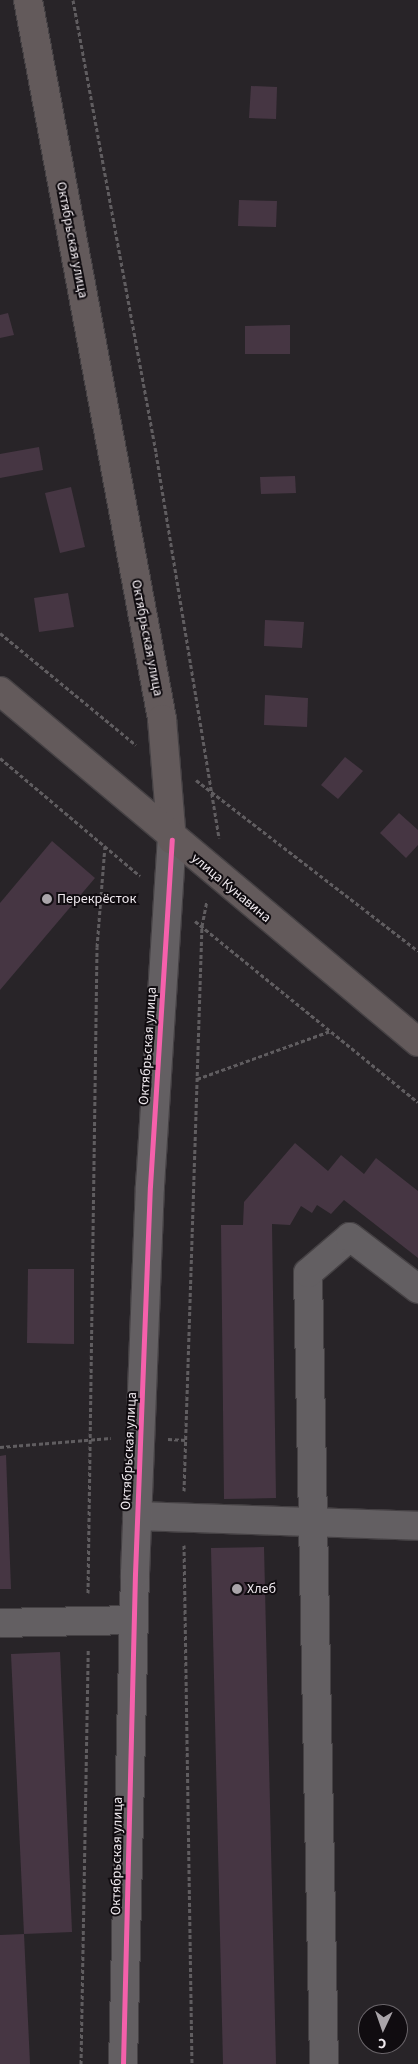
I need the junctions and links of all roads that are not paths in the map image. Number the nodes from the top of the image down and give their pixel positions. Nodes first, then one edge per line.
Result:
1 (28, 0) edge
2 (0, 691) edge
3 (172, 840) junction
4 (418, 1042) edge
5 (418, 1289) edge
6 (138, 1516) junction
7 (312, 1521) junction
8 (418, 1526) edge
9 (133, 1620) junction
10 (0, 1622) edge
11 (123, 2064) edge
12 (324, 2064) edge

1 - 3 main road, Октябрьская улица
2 - 3 main road, улица Кунавина
3 - 4 main road, улица Кунавина
3 - 6 street, Октябрьская улица
5 - 7 street
6 - 7 street
6 - 9 street, Октябрьская улица
7 - 8 street
7 - 12 street
9 - 10 street
9 - 11 street, Октябрьская улица

